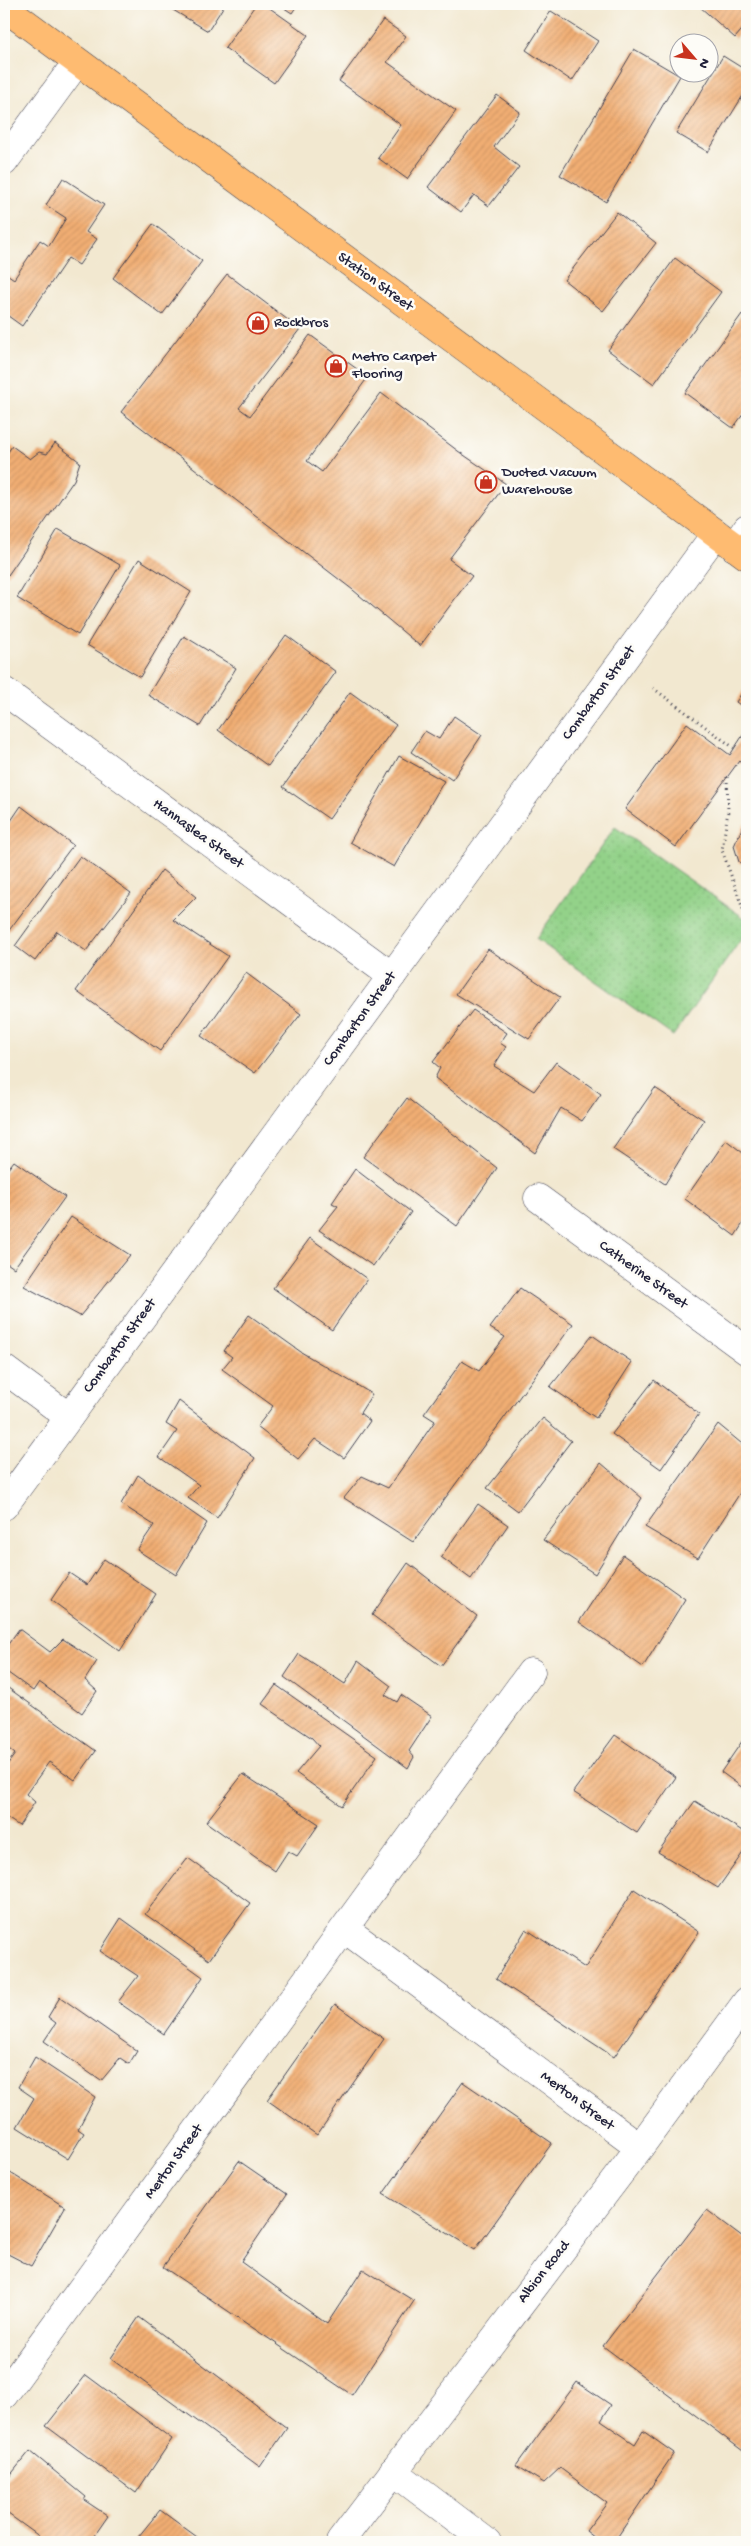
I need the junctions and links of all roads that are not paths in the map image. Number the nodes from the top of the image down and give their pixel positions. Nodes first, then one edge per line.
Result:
1 (4, 7) edge
2 (77, 62) junction
3 (4, 162) edge
4 (736, 541) edge
5 (4, 691) edge
6 (392, 976) junction
7 (538, 1198) dead end
8 (747, 1351) edge
9 (4, 1369) edge
10 (69, 1417) junction
11 (4, 1506) edge
12 (532, 1672) dead end
13 (345, 1929) junction
14 (747, 2001) edge
15 (640, 2148) junction
16 (4, 2395) edge
17 (393, 2471) junction
18 (340, 2542) edge
19 (487, 2542) edge

1 - 2 main road, Station Street
2 - 3 street
2 - 4 main road, Station Street
4 - 6 street, Combarton Street
5 - 6 street, Hannaslea Street
6 - 10 street, Combarton Street
7 - 8 street, Catherine Street
9 - 10 street
10 - 11 street, Combarton Street
12 - 13 street, Merton Street
13 - 15 street, Merton Street
13 - 16 street, Merton Street
14 - 15 street, Albion Road
15 - 17 street, Albion Road
17 - 18 street, Albion Road
17 - 19 street

